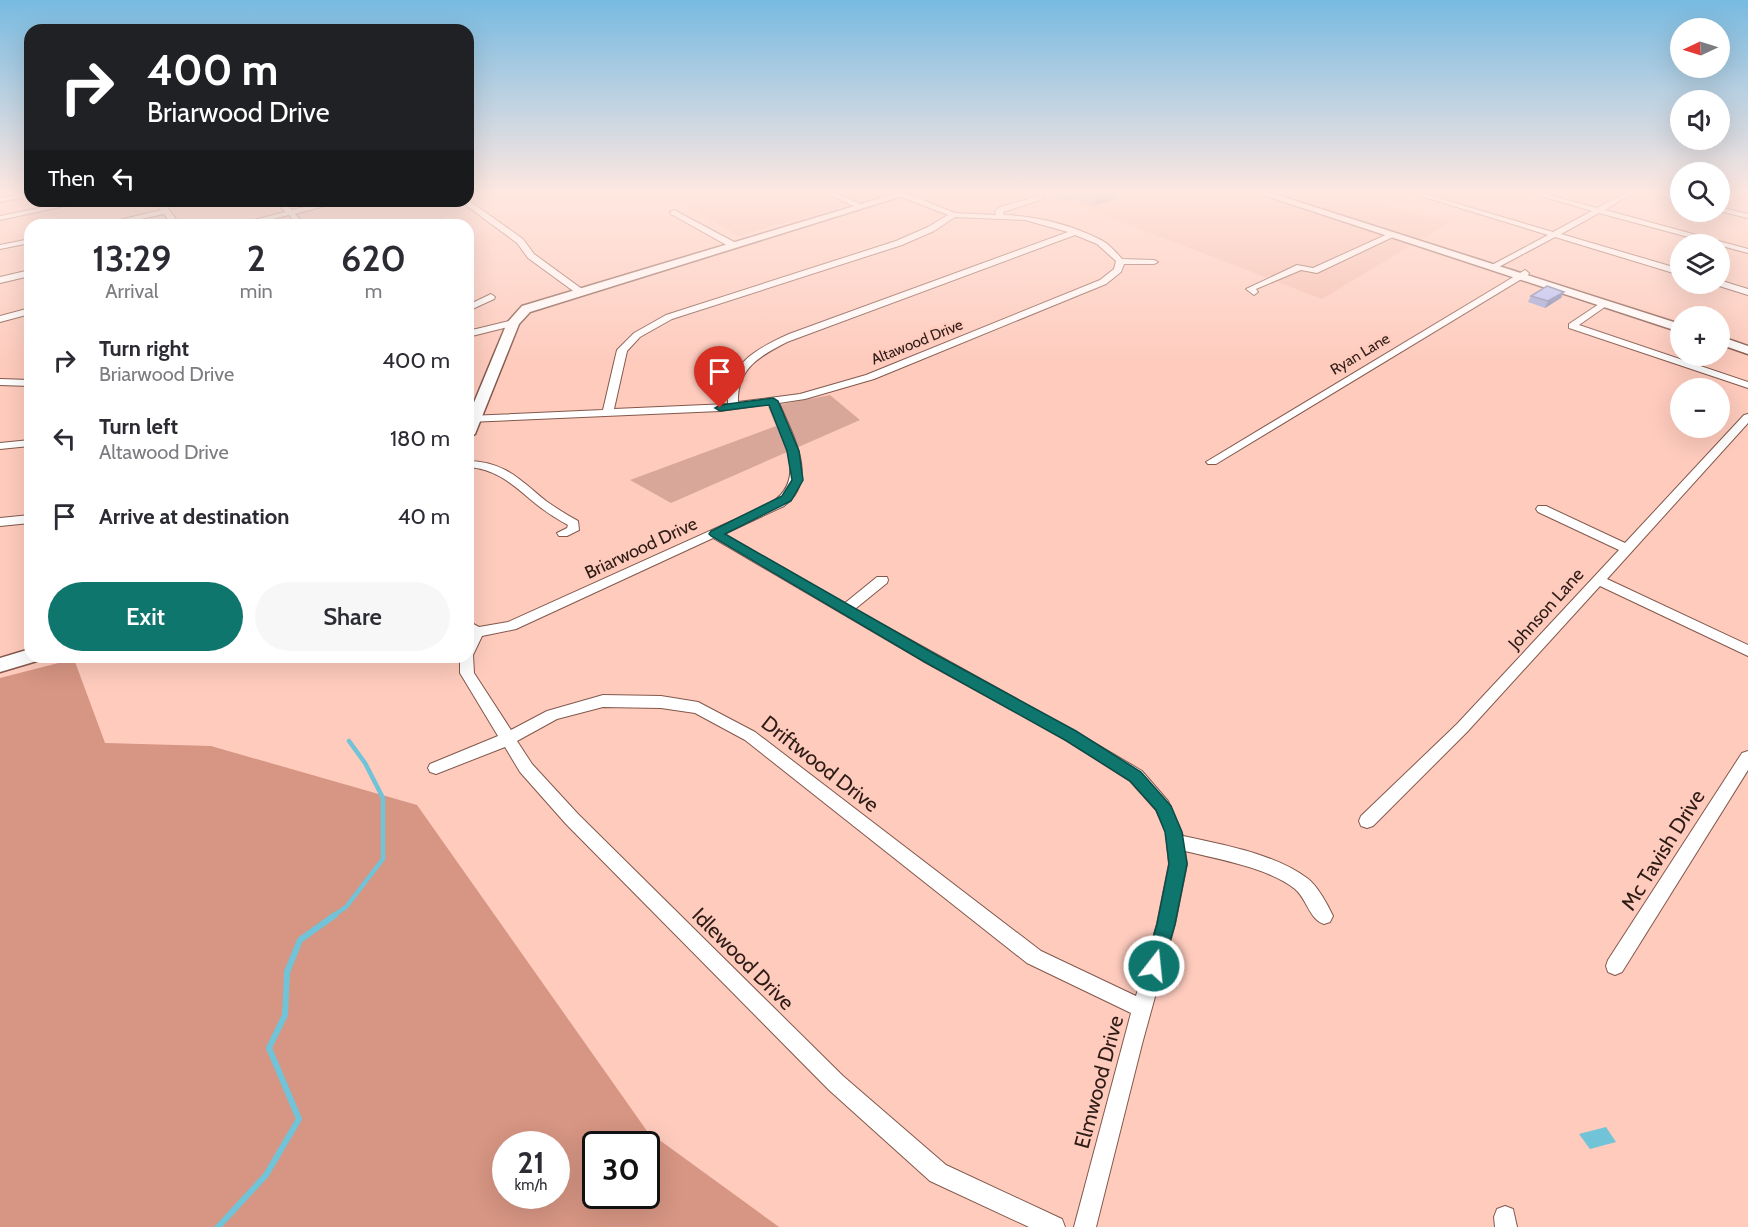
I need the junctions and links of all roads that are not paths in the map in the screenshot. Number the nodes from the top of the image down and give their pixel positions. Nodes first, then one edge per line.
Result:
1 (527, 250) edge
2 (715, 250) edge
3 (876, 250) edge
4 (1026, 250) edge
5 (1109, 250) edge
6 (1360, 250) edge
7 (1444, 250) edge
8 (1450, 250) edge
9 (1525, 250) edge
10 (1608, 250) edge
11 (1120, 261) junction
12 (1155, 262) dead end
13 (1496, 266) junction
14 (1670, 269) edge
15 (24, 274) edge
16 (1522, 274) junction
17 (0, 280) edge
18 (1730, 286) edge
19 (579, 291) junction
20 (1254, 292) dead end
21 (1748, 292) edge
22 (490, 297) dead end
23 (1605, 304) junction
24 (474, 305) edge
25 (24, 313) edge
26 (0, 319) edge
27 (1670, 319) edge
28 (513, 323) junction
29 (1670, 325) edge
30 (474, 333) edge
31 (1730, 338) edge
32 (1730, 344) edge
33 (1748, 344) edge
34 (1748, 350) edge
35 (0, 382) edge
36 (24, 383) edge
37 (1748, 385) edge
38 (773, 401) junction
39 (733, 406) junction
40 (474, 410) edge
41 (608, 413) junction
42 (1748, 417) edge
43 (474, 419) edge
44 (24, 444) edge
45 (0, 446) edge
46 (1212, 462) dead end
47 (474, 465) edge
48 (1542, 509) dead end
49 (24, 520) edge
50 (0, 522) edge
51 (563, 533) dead end
52 (715, 534) junction
53 (1625, 548) junction
54 (1598, 579) junction
55 (882, 580) dead end
56 (846, 609) junction
57 (474, 629) edge
58 (1748, 651) edge
59 (24, 658) edge
60 (467, 663) edge
61 (0, 665) edge
62 (508, 739) junction
63 (1748, 757) edge
64 (436, 768) dead end
65 (1367, 821) dead end
66 (1175, 842) junction
67 (1324, 916) dead end
68 (1615, 966) dead end
69 (1142, 1008) junction
70 (1054, 1227) edge
71 (1085, 1227) edge

1 - 19 street
2 - 19 main road
3 - 41 street
4 - 39 street
5 - 11 street
6 - 20 street
7 - 13 main road
8 - 13 main road
9 - 13 street
10 - 14 street
11 - 12 street
11 - 38 street, Altawood Drive
13 - 16 main road
15 - 17 street
16 - 23 main road
16 - 27 main road
16 - 46 street, Ryan Lane
18 - 21 street
19 - 28 main road
22 - 24 street
23 - 29 main road
23 - 37 street
25 - 26 street
28 - 30 street
28 - 40 main road
31 - 33 main road
32 - 34 main road
35 - 36 street
38 - 39 street, Altawood Drive
38 - 52 street, Briarwood Drive
39 - 41 street, Altawood Drive
41 - 43 street, Altawood Drive
42 - 53 street, Johnson Lane
44 - 45 street
47 - 51 street
48 - 53 street
49 - 50 street
52 - 56 street, Elmwood Drive
52 - 57 street, Briarwood Drive
53 - 54 street, Johnson Lane
54 - 58 street
54 - 65 street, Johnson Lane
55 - 56 street
56 - 66 street, Elmwood Drive
59 - 61 main road
60 - 62 street, Idlewood Drive
62 - 64 street, Driftwood Drive
62 - 69 street, Driftwood Drive
62 - 70 street, Idlewood Drive
63 - 68 street, Mc Tavish Drive
66 - 67 street
66 - 69 street, Elmwood Drive
69 - 71 street, Elmwood Drive

